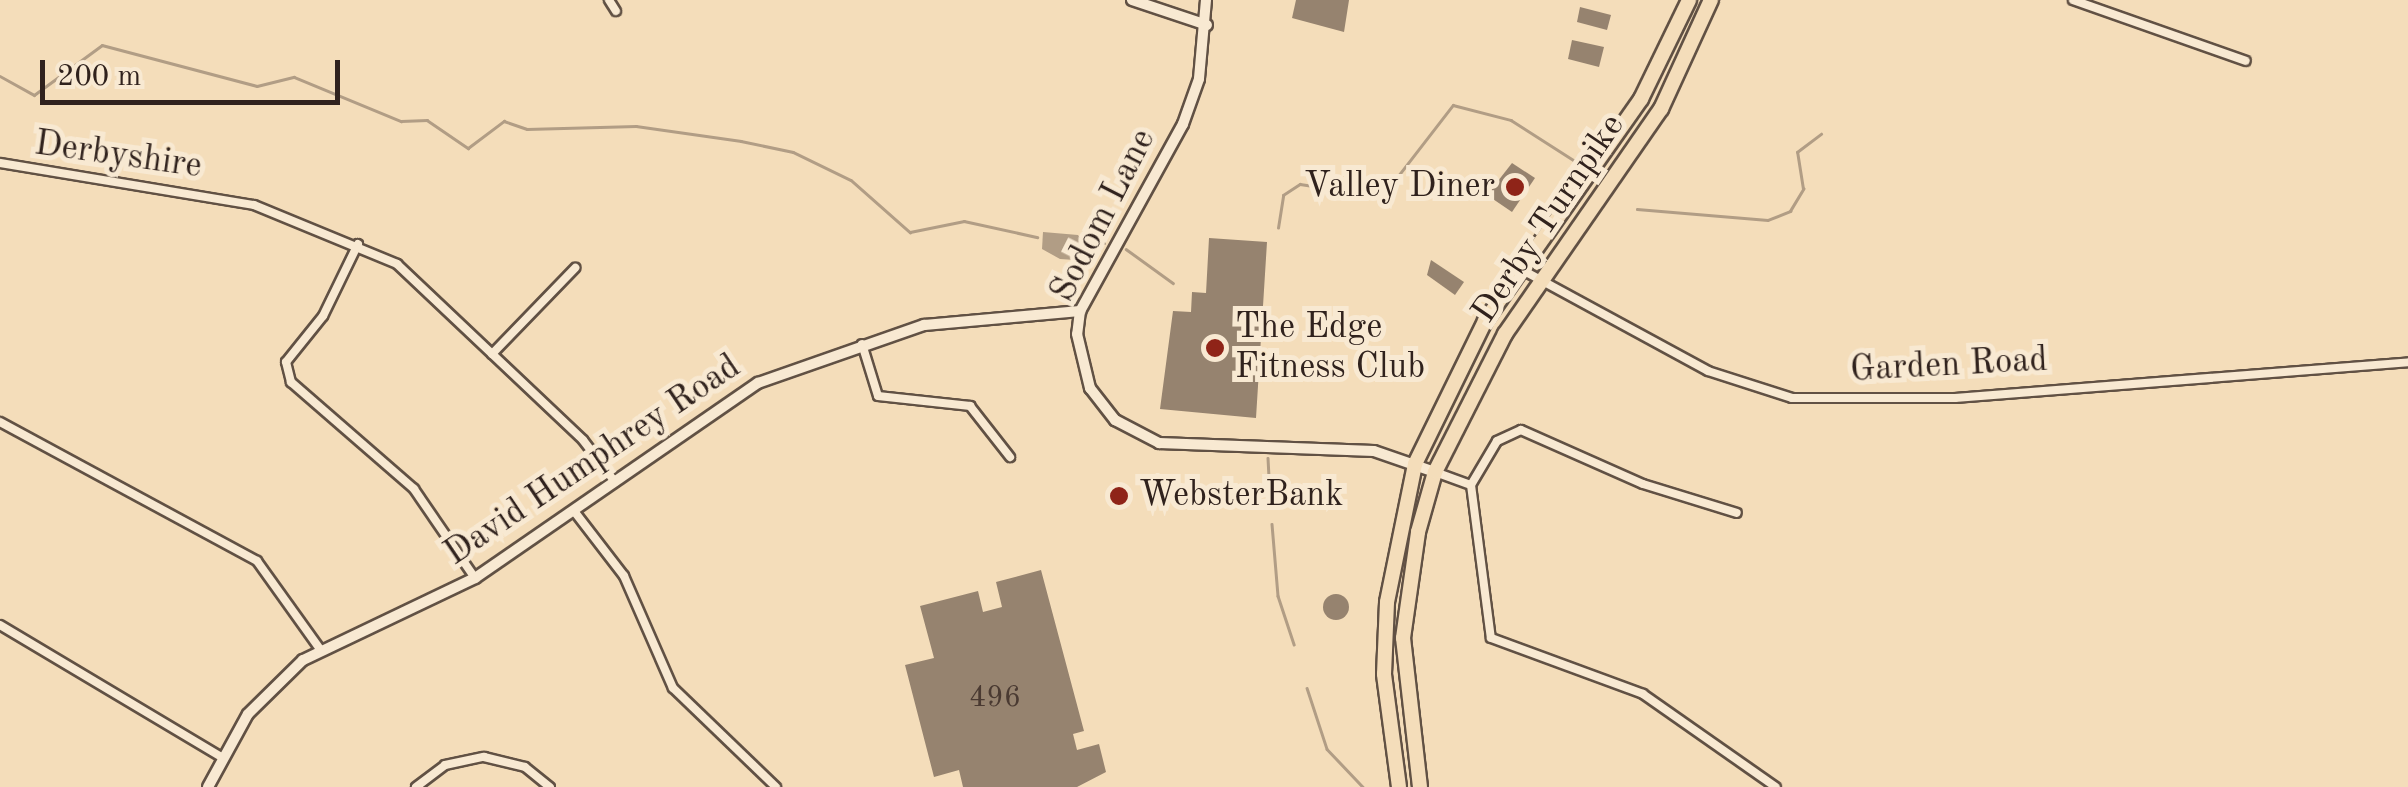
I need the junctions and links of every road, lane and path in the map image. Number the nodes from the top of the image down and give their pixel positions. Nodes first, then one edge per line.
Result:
1 (609, 0) edge
2 (1132, 0) edge
3 (1206, 0) edge
4 (1689, 0) edge
5 (1711, 0) edge
6 (2072, 0) edge
7 (616, 11) dead end
8 (1207, 25) junction
9 (2246, 61) dead end
10 (0, 163) edge
11 (358, 244) junction
12 (575, 268) dead end
13 (1519, 277) junction
14 (1538, 291) junction
15 (1080, 311) junction
16 (862, 344) junction
17 (492, 354) junction
18 (2408, 362) edge
19 (0, 422) edge
20 (1010, 456) dead end
21 (1415, 464) junction
22 (1436, 472) junction
23 (615, 482) junction
24 (1471, 485) junction
25 (574, 511) junction
26 (1737, 513) dead end
27 (474, 578) junction
28 (0, 626) edge
29 (320, 649) junction
30 (221, 757) junction
31 (208, 787) edge
32 (416, 787) edge
33 (550, 787) edge
34 (776, 787) edge
35 (1398, 787) edge
36 (1420, 787) edge
37 (1776, 787) edge

1 - 7 street
2 - 8 street
3 - 8 street, Sodom Lane
4 - 13 highway, Derby Turnpike
5 - 14 highway, Derby Turnpike
6 - 9 street
8 - 15 street, Sodom Lane
10 - 11 street, Derbyshire
11 - 17 street, Derbyshire
11 - 27 street
12 - 17 street
13 - 14 highway
13 - 21 highway, Derby Turnpike
14 - 18 street, Garden Road
14 - 22 highway, Derby Turnpike
15 - 16 street, David Humphrey Road
15 - 21 street, Sodom Lane
16 - 20 street
16 - 23 street, David Humphrey Road
17 - 23 street, Derbyshire
19 - 29 street
21 - 22 street, Sodom Lane
21 - 35 highway, Derby Turnpike
22 - 24 street
22 - 36 highway, Derby Turnpike
23 - 25 street, David Humphrey Road
24 - 26 street
24 - 37 street
25 - 27 street, David Humphrey Road
25 - 34 street
27 - 29 street, David Humphrey Road
28 - 30 street
29 - 30 street, David Humphrey Road
30 - 31 street, David Humphrey Road
32 - 33 street

